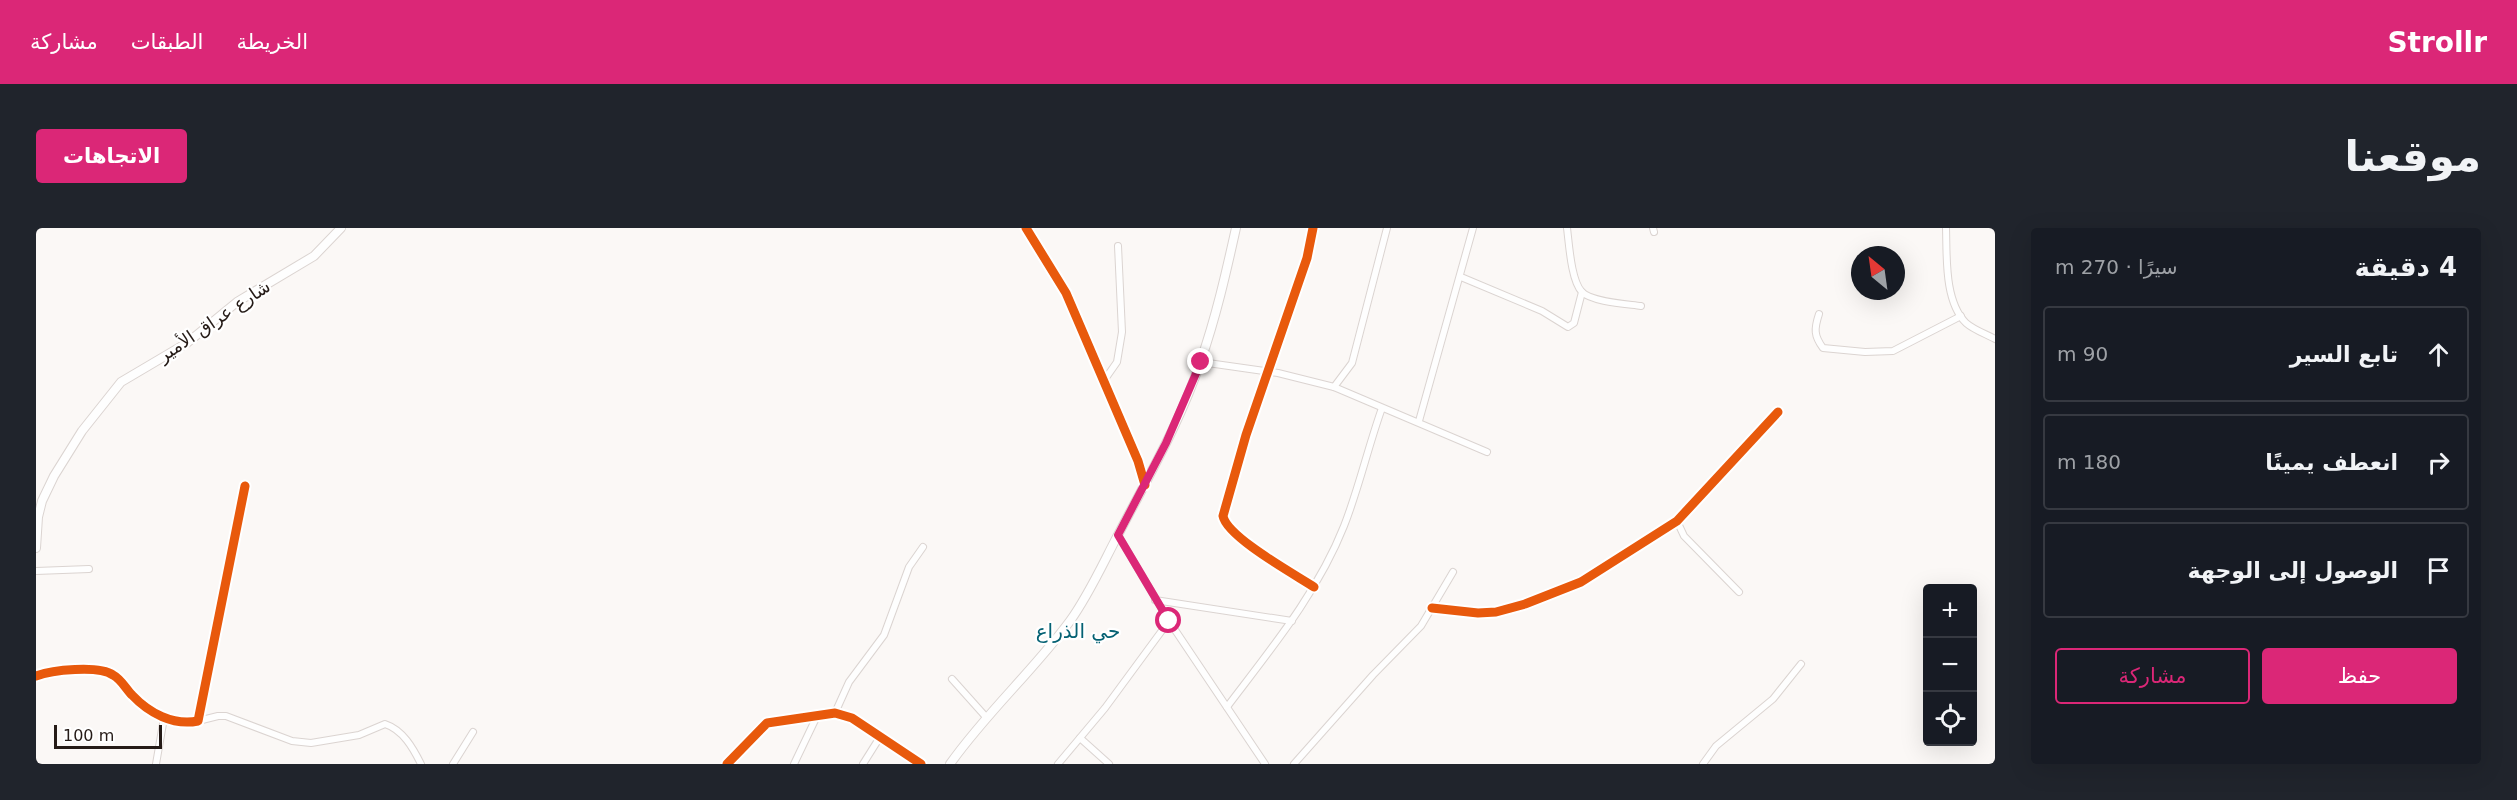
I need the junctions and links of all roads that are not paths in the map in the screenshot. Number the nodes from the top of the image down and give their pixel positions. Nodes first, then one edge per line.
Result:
1 (341, 228) edge
2 (1026, 228) edge
3 (1236, 228) edge
4 (1313, 228) edge
5 (1387, 228) edge
6 (1473, 228) edge
7 (1567, 228) edge
8 (1946, 228) edge
9 (1118, 246) dead end
10 (1461, 277) junction
11 (1582, 292) junction
12 (1641, 306) dead end
13 (1819, 314) dead end
14 (1961, 316) junction
15 (1995, 339) edge
16 (1201, 362) junction
17 (1267, 371) junction
18 (1103, 382) junction
19 (1334, 387) junction
20 (1382, 408) junction
21 (1778, 412) dead end
22 (1419, 421) junction
23 (1487, 452) dead end
24 (1145, 485) junction
25 (245, 486) dead end
26 (1677, 521) junction
27 (1118, 535) junction
28 (923, 547) dead end
29 (36, 548) edge
30 (89, 569) dead end
31 (36, 571) edge
32 (1453, 572) dead end
33 (1314, 587) junction
34 (1738, 592) dead end
35 (1155, 600) junction
36 (1432, 608) junction
37 (1169, 621) junction
38 (1292, 621) junction
39 (1801, 664) dead end
40 (36, 676) edge
41 (952, 680) dead end
42 (1227, 707) junction
43 (835, 713) junction
44 (817, 716) junction
45 (986, 717) junction
46 (164, 718) junction
47 (198, 721) junction
48 (473, 732) dead end
49 (880, 737) junction
50 (1080, 738) junction
51 (156, 764) edge
52 (420, 764) edge
53 (453, 764) edge
54 (727, 764) edge
55 (794, 764) edge
56 (862, 764) edge
57 (921, 764) edge
58 (950, 764) edge
59 (1058, 764) edge
60 (1108, 764) edge
61 (1265, 764) edge
62 (1294, 764) edge
63 (1703, 764) edge

1 - 29 main road, شارع عراق الأمير
2 - 18 street
3 - 16 main road
4 - 17 street
5 - 19 street
6 - 10 street
7 - 11 street
8 - 14 street
9 - 18 street
10 - 11 street
10 - 22 street
11 - 12 street
13 - 14 street
14 - 15 street
16 - 17 street
16 - 24 main road
17 - 19 street
17 - 33 street
18 - 24 street
19 - 20 street
20 - 22 street
20 - 33 street
21 - 26 street
22 - 23 street
24 - 27 main road
25 - 47 street
26 - 34 street
26 - 36 street
27 - 35 street
27 - 45 main road
28 - 43 street
30 - 31 street
32 - 36 street
33 - 38 street
35 - 37 street
35 - 38 street
36 - 62 street
37 - 42 street
37 - 50 street
38 - 42 street
39 - 63 street
40 - 46 street
41 - 45 street
42 - 61 street
43 - 44 street
43 - 49 street
44 - 54 street
44 - 55 street
45 - 58 main road
46 - 47 street
46 - 51 street
47 - 52 street
48 - 53 street
49 - 56 street
49 - 57 street
50 - 59 street
50 - 60 street

